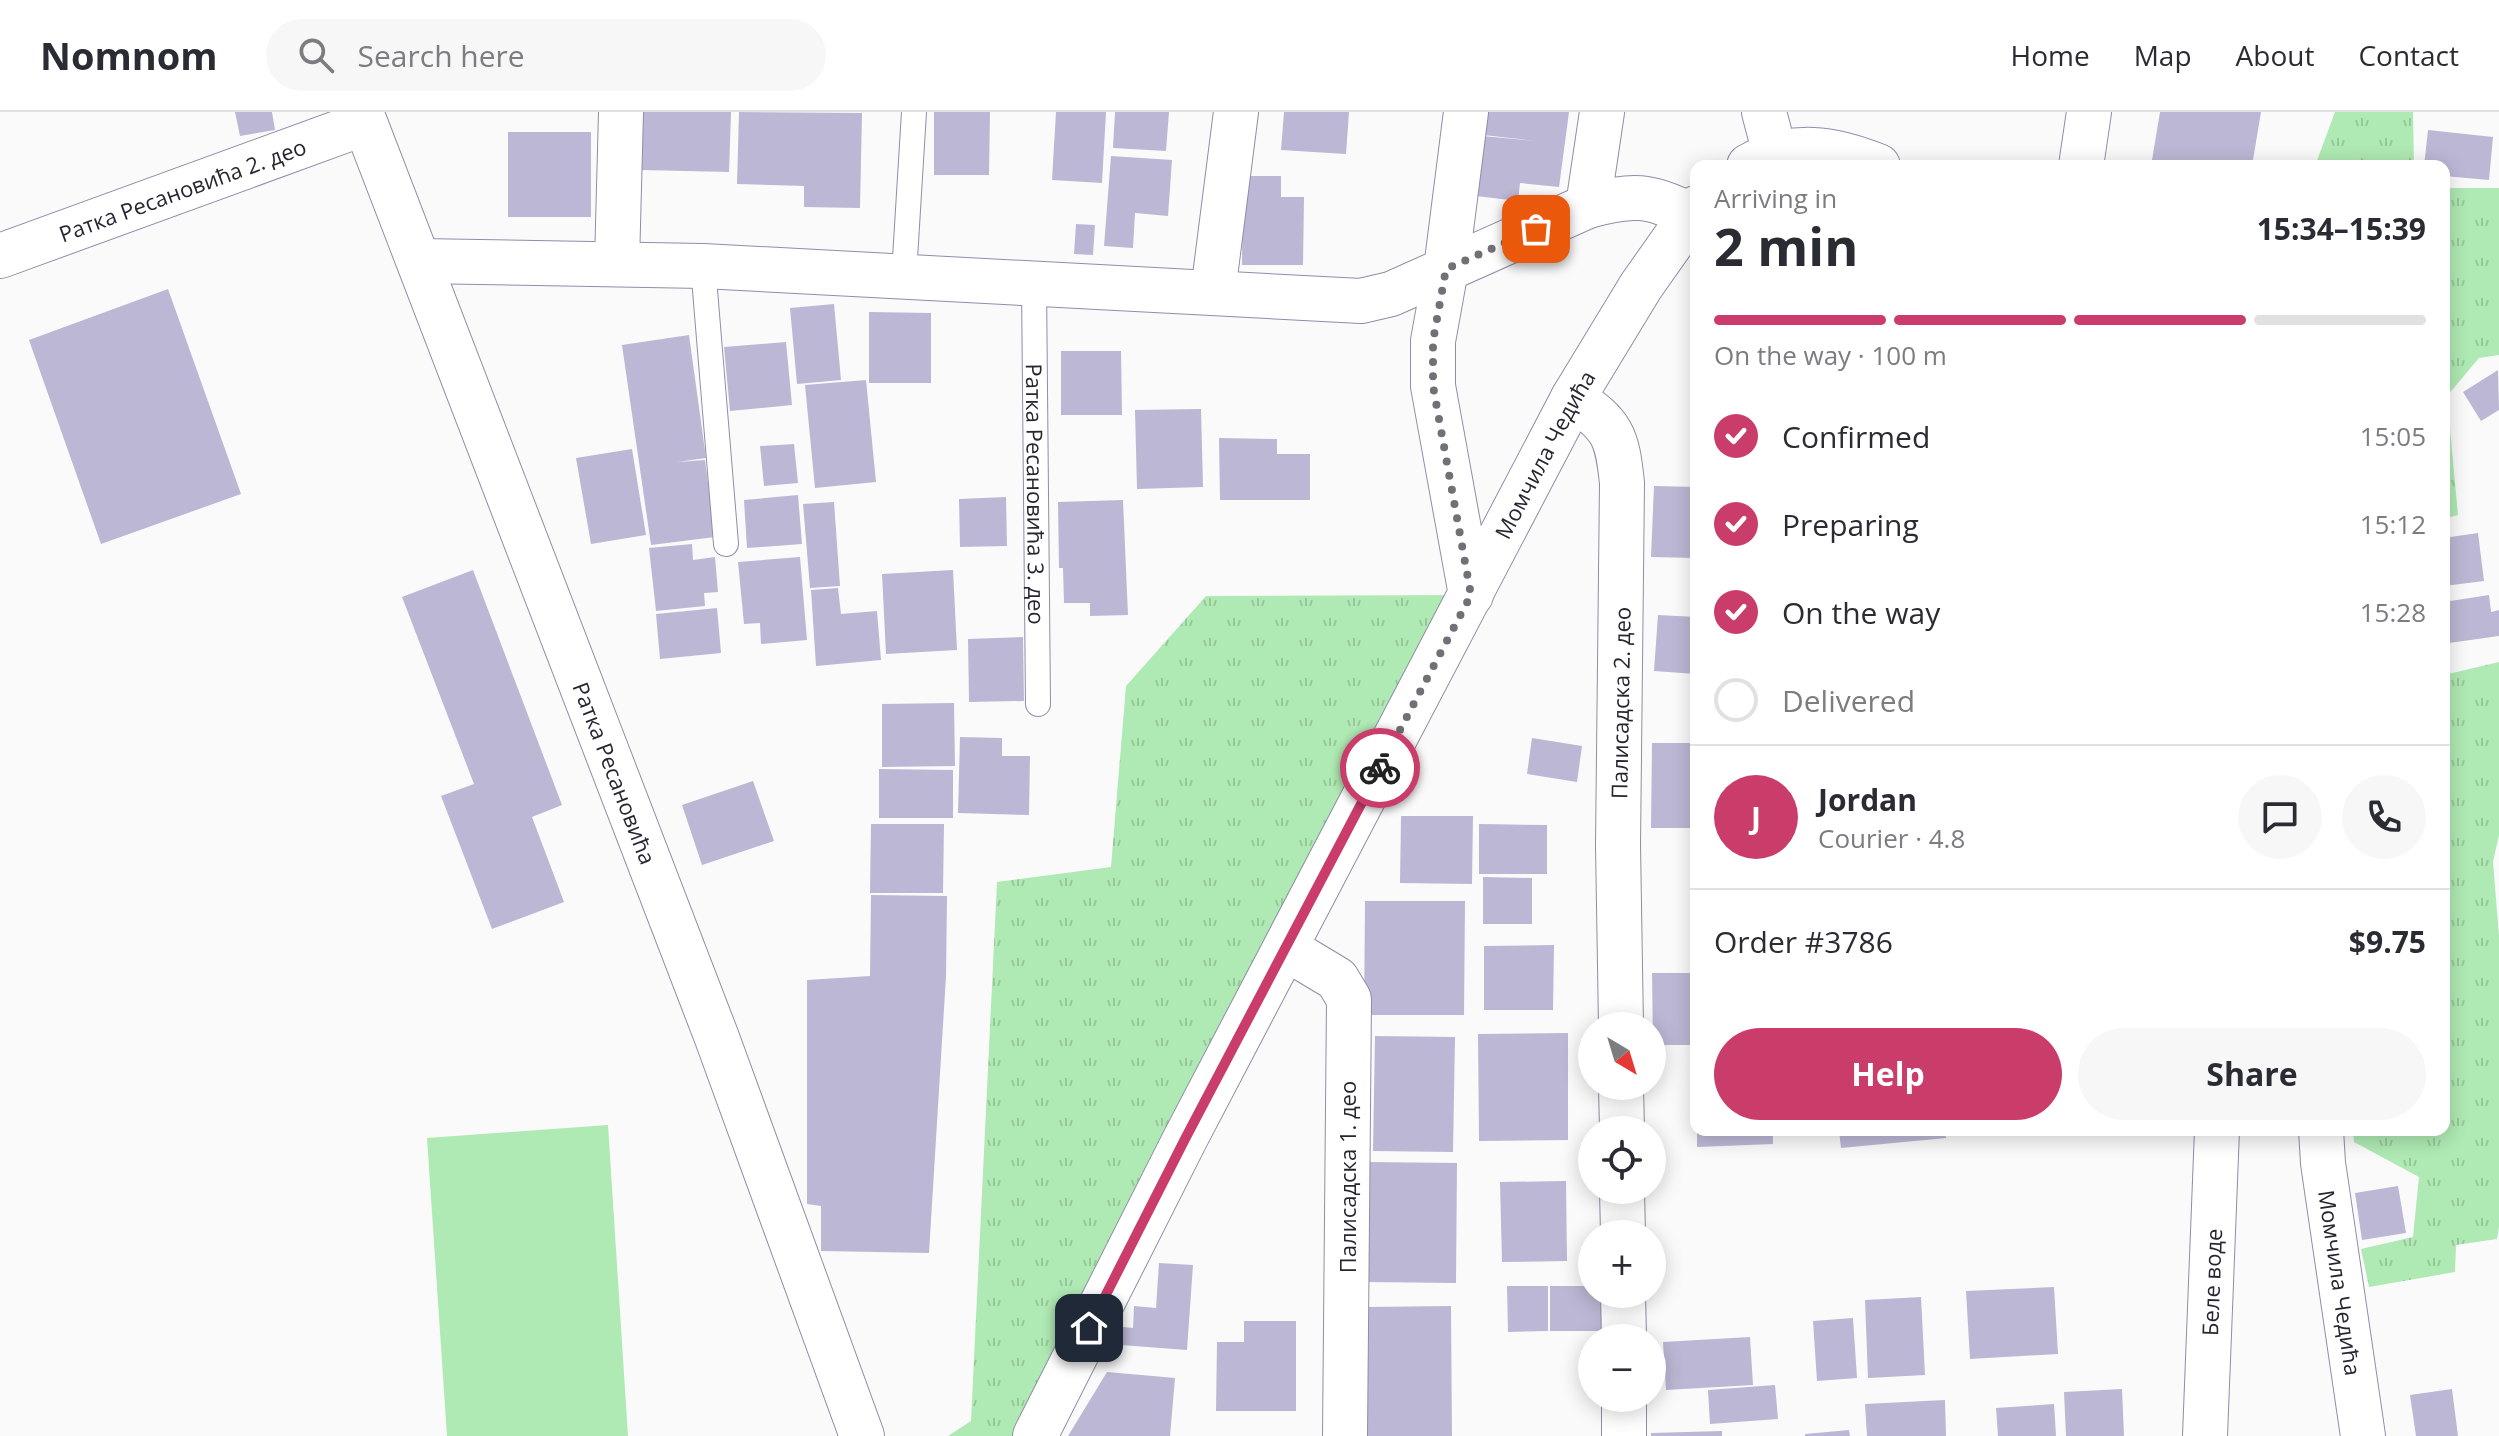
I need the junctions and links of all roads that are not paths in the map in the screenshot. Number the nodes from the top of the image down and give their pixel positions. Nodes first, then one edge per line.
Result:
1 (621, 112) edge
2 (914, 112) edge
3 (1236, 112) edge
4 (1466, 112) edge
5 (1602, 112) edge
6 (1764, 112) edge
7 (2089, 112) edge
8 (363, 118) edge
9 (1762, 160) edge
10 (1862, 160) edge
11 (2082, 160) edge
12 (1588, 206) junction
13 (1690, 210) edge
14 (1690, 215) edge
15 (0, 256) edge
16 (419, 261) junction
17 (617, 263) junction
18 (703, 266) junction
19 (1446, 269) junction
20 (904, 275) junction
21 (1034, 284) junction
22 (1213, 292) junction
23 (1573, 398) junction
24 (726, 544) dead end
25 (1471, 595) junction
26 (1038, 704) dead end
27 (1287, 949) junction
28 (1621, 1012) edge
29 (2217, 1136) edge
30 (2322, 1136) edge
31 (1624, 1412) edge
32 (862, 1436) edge
33 (1035, 1436) edge
34 (1345, 1436) edge
35 (1624, 1436) edge
36 (2205, 1436) edge
37 (2363, 1436) edge

1 - 17 street
2 - 20 lane
3 - 22 street
4 - 19 street
5 - 12 street
6 - 9 street
7 - 11 street
8 - 15 street, Ратка Ресановића 2. део
8 - 16 street, Ратка Ресановића
9 - 10 street
12 - 13 street
12 - 19 street
14 - 23 street, Момчила Чедића
16 - 17 street
16 - 32 street, Ратка Ресановића
17 - 18 street
18 - 20 street
18 - 24 lane
19 - 22 street
19 - 25 street
20 - 21 street
21 - 22 street
21 - 26 lane, Ратка Ресановића 3. део
23 - 25 street, Момчила Чедића
23 - 28 street, Палисадска 2. део
25 - 27 street, Момчила Чедића
27 - 33 street, Момчила Чедића
27 - 34 street, Палисадска 1. део
29 - 36 street, Беле воде
30 - 37 street, Момчила Чедића
31 - 35 street

